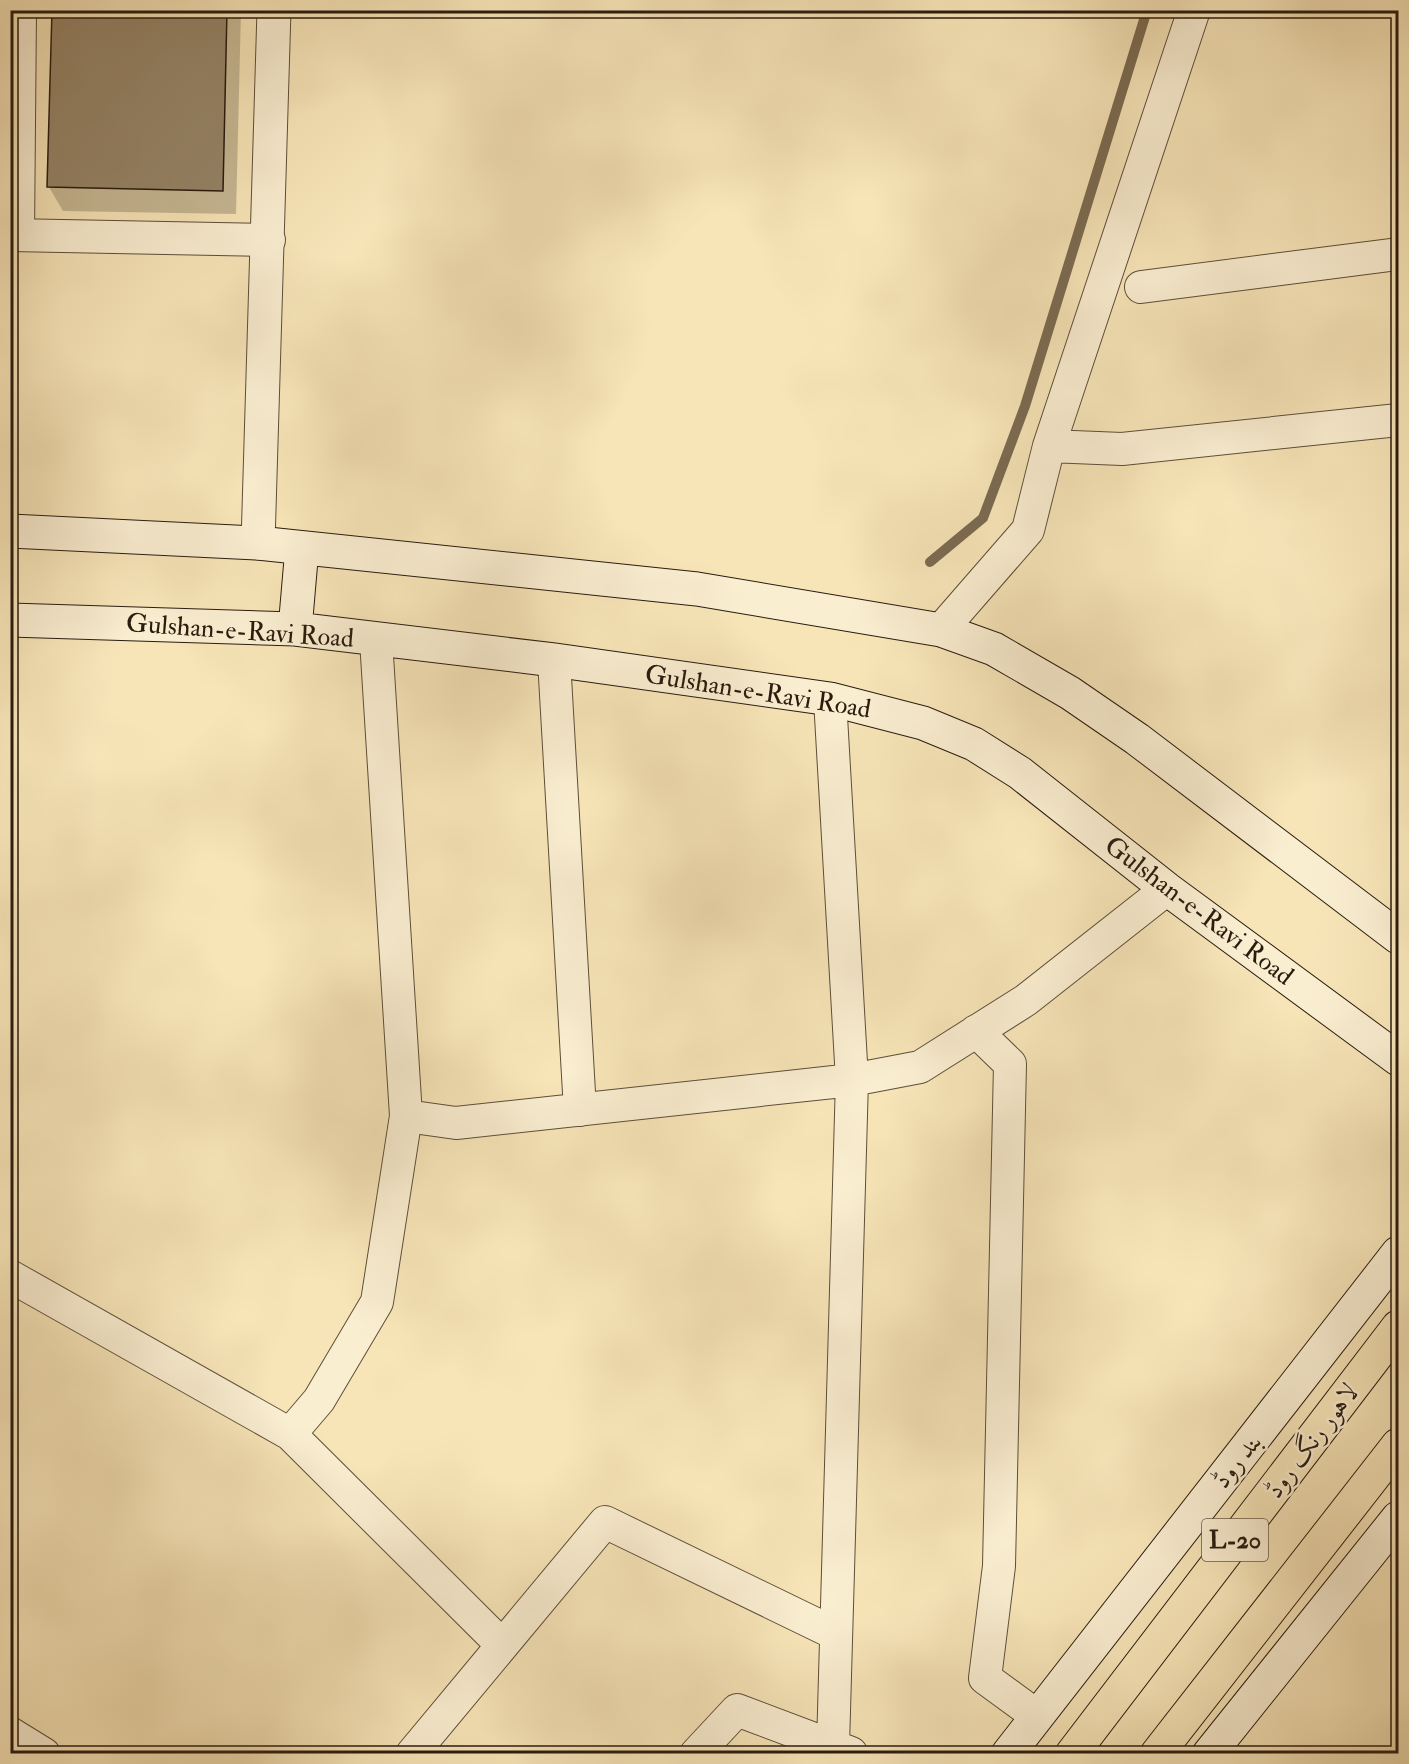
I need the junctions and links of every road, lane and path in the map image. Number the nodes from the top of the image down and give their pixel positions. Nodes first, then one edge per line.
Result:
1 (20, 10) edge
2 (274, 10) edge
3 (1194, 10) edge
4 (14, 235) edge
5 (269, 240) junction
6 (1398, 254) edge
7 (1141, 287) dead end
8 (1398, 420) edge
9 (1048, 446) junction
10 (10, 531) edge
11 (258, 543) junction
12 (302, 548) junction
13 (10, 620) edge
14 (295, 629) junction
15 (941, 630) junction
16 (376, 640) junction
17 (554, 660) junction
18 (830, 699) junction
19 (1167, 889) junction
20 (1398, 937) edge
21 (976, 1031) junction
22 (1398, 1059) edge
23 (852, 1080) junction
24 (580, 1110) junction
25 (406, 1116) junction
26 (1398, 1253) edge
27 (10, 1276) edge
28 (1398, 1328) edge
29 (290, 1434) junction
30 (1398, 1445) edge
31 (1398, 1518) edge
32 (836, 1634) junction
33 (502, 1645) junction
34 (1037, 1716) junction
35 (10, 1734) edge
36 (842, 1750) edge
37 (44, 1754) edge
38 (412, 1754) edge
39 (696, 1754) edge
40 (1008, 1754) edge
41 (1072, 1754) edge
42 (1157, 1754) edge
43 (1209, 1754) edge

1 - 4 street
2 - 5 main road
3 - 9 street
4 - 5 street
5 - 11 main road
6 - 7 street
8 - 9 street
9 - 15 street
10 - 11 main road
11 - 12 main road
12 - 14 main road
12 - 15 main road
13 - 14 main road, Gulshan-e-Ravi Road
14 - 16 main road, Gulshan-e-Ravi Road
15 - 20 main road
16 - 17 main road, Gulshan-e-Ravi Road
16 - 25 street
17 - 18 main road, Gulshan-e-Ravi Road
17 - 24 street
18 - 19 main road, Gulshan-e-Ravi Road
18 - 23 street
19 - 21 street
19 - 22 main road, Gulshan-e-Ravi Road
21 - 23 street
21 - 34 street
23 - 24 street
23 - 32 street
24 - 25 street
25 - 29 street
26 - 34 main road, بند روڈ
27 - 29 street
28 - 41 highway, لاہور رنگ روڈ / L-20
29 - 33 street
30 - 42 highway, L-20
31 - 43 main road
32 - 33 street
32 - 36 street
33 - 38 street
34 - 40 main road, بند روڈ
35 - 37 street
36 - 39 street

